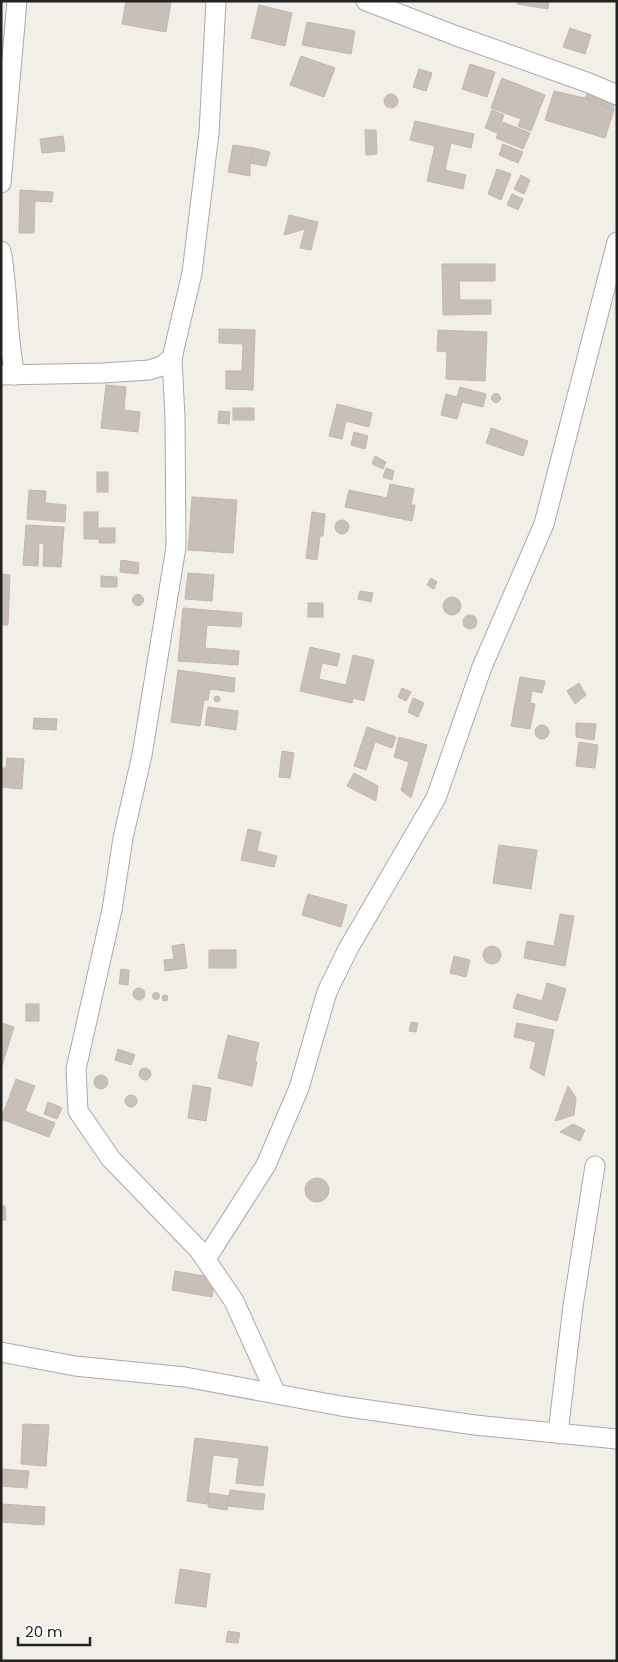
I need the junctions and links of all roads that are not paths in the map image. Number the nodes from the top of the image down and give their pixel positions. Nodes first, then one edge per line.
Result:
1 (17, 1) edge
2 (216, 1) edge
3 (366, 1) edge
4 (617, 96) edge
5 (1, 183) edge
6 (617, 242) edge
7 (1, 251) edge
8 (172, 358) junction
9 (8, 375) edge
10 (595, 1166) dead end
11 (206, 1259) junction
12 (1, 1352) edge
13 (276, 1394) junction
14 (558, 1433) junction
15 (617, 1439) edge

1 - 5 street
2 - 8 street
3 - 4 street
6 - 11 street
7 - 9 street
8 - 9 street
8 - 11 street
10 - 14 street
11 - 13 street
12 - 13 street
13 - 14 street
14 - 15 street

